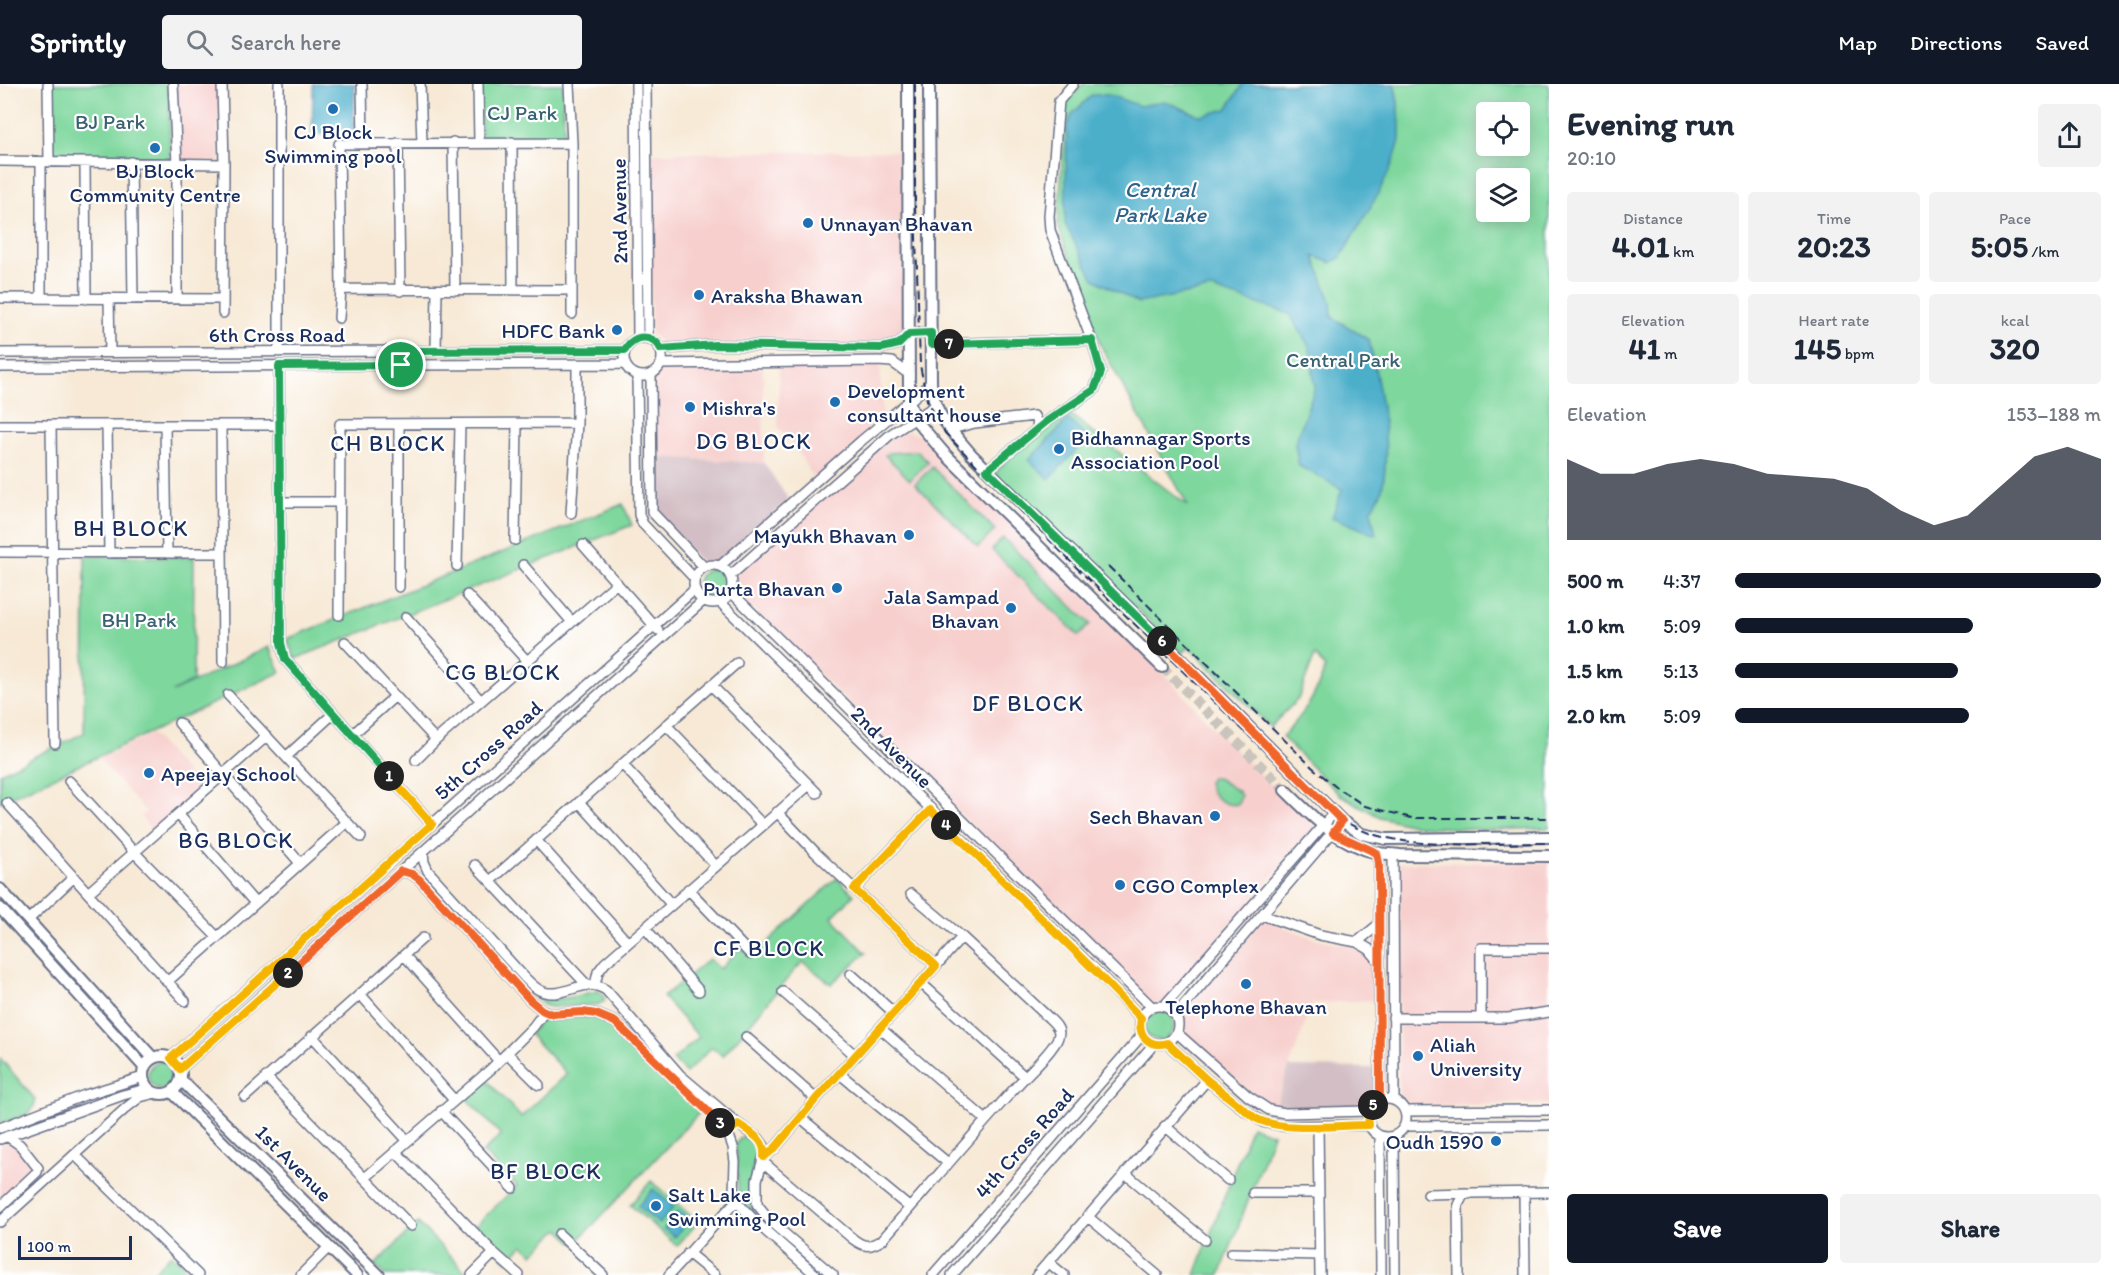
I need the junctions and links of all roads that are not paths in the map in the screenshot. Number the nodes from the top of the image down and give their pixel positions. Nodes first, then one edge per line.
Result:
1 (48, 84) edge
2 (173, 84) edge
3 (222, 84) edge
4 (279, 84) edge
5 (362, 84) edge
6 (420, 84) edge
7 (478, 84) edge
8 (569, 84) edge
9 (636, 84) edge
10 (646, 84) edge
11 (908, 84) edge
12 (929, 84) edge
13 (1073, 84) edge
14 (398, 142) junction
15 (453, 142) junction
16 (479, 142) junction
17 (512, 142) junction
18 (363, 143) junction
19 (422, 143) junction
20 (572, 143) junction
21 (0, 162) edge
22 (45, 162) junction
23 (85, 162) junction
24 (131, 162) junction
25 (177, 163) junction
26 (224, 164) junction
27 (341, 289) junction
28 (437, 290) junction
29 (455, 290) junction
30 (513, 290) junction
31 (571, 290) junction
32 (400, 291) junction
33 (0, 298) edge
34 (41, 298) junction
35 (109, 298) junction
36 (133, 298) junction
37 (177, 298) junction
38 (86, 299) junction
39 (224, 299) junction
40 (224, 313) dead end
41 (572, 314) dead end
42 (339, 318) dead end
43 (909, 334) junction
44 (643, 338) junction
45 (931, 339) junction
46 (1092, 340) junction
47 (783, 348) junction
48 (661, 349) junction
49 (625, 350) junction
50 (279, 351) junction
51 (320, 351) junction
52 (400, 351) junction
53 (436, 351) junction
54 (111, 352) junction
55 (151, 352) junction
56 (240, 352) junction
57 (475, 352) junction
58 (0, 353) edge
59 (783, 362) junction
60 (577, 364) junction
61 (625, 364) junction
62 (661, 364) junction
63 (401, 365) junction
64 (151, 366) junction
65 (241, 366) junction
66 (279, 366) junction
67 (320, 366) junction
68 (475, 366) junction
69 (0, 367) edge
70 (651, 374) junction
71 (909, 374) junction
72 (637, 375) junction
73 (931, 383) junction
74 (909, 401) junction
75 (935, 406) junction
76 (915, 419) junction
77 (577, 423) junction
78 (399, 424) junction
79 (460, 424) junction
80 (517, 424) junction
81 (0, 425) edge
82 (51, 425) junction
83 (107, 425) junction
84 (165, 425) junction
85 (221, 425) junction
86 (279, 426) junction
87 (1040, 427) junction
88 (951, 429) junction
89 (987, 470) junction
90 (280, 502) junction
91 (340, 502) junction
92 (571, 513) dead end
93 (1050, 531) junction
94 (515, 540) dead end
95 (1038, 544) junction
96 (583, 545) dead end
97 (0, 552) edge
98 (53, 553) junction
99 (109, 553) junction
100 (167, 553) junction
101 (222, 553) junction
102 (523, 565) dead end
103 (457, 566) dead end
104 (720, 566) junction
105 (704, 567) junction
106 (730, 576) junction
107 (694, 578) junction
108 (617, 583) junction
109 (399, 587) dead end
110 (694, 590) junction
111 (731, 592) junction
112 (467, 595) dead end
113 (703, 601) junction
114 (720, 602) junction
115 (339, 615) dead end
116 (406, 616) dead end
117 (572, 622) junction
118 (654, 626) junction
119 (665, 635) junction
120 (345, 642) dead end
121 (527, 661) junction
122 (223, 662) dead end
123 (737, 663) dead end
124 (1162, 668) tunnel mouth
125 (711, 685) junction
126 (228, 695) dead end
127 (394, 697) junction
128 (481, 701) junction
129 (333, 714) junction
130 (179, 723) dead end
131 (666, 725) junction
132 (352, 735) junction
133 (267, 736) junction
134 (435, 740) junction
135 (55, 743) dead end
136 (287, 756) junction
137 (416, 760) dead end
138 (622, 764) junction
139 (224, 773) junction
140 (69, 781) dead end
141 (480, 782) junction
142 (808, 786) junction
143 (928, 786) junction
144 (1285, 790) tunnel mouth
145 (489, 793) junction
146 (817, 793) dead end
147 (917, 797) junction
148 (579, 802) junction
149 (7, 803) dead end
150 (930, 810) junction
151 (777, 812) junction
152 (178, 814) junction
153 (1337, 817) junction
154 (347, 822) junction
155 (432, 824) junction
156 (1322, 824) junction
157 (763, 825) junction
158 (968, 826) junction
159 (1333, 833) junction
160 (957, 836) junction
161 (361, 837) dead end
162 (1549, 837) edge
163 (536, 840) junction
164 (423, 852) junction
165 (135, 853) junction
166 (1377, 853) junction
167 (1393, 854) junction
168 (1549, 856) edge
169 (300, 863) junction
170 (475, 865) dead end
171 (716, 866) junction
172 (401, 871) junction
173 (74, 877) junction
174 (490, 881) junction
175 (0, 889) edge
176 (688, 889) junction
177 (854, 889) junction
178 (88, 893) junction
179 (911, 894) dead end
180 (255, 903) junction
181 (672, 904) junction
182 (0, 908) edge
183 (1262, 915) junction
184 (28, 920) junction
185 (1378, 925) junction
186 (477, 926) junction
187 (645, 928) junction
188 (469, 933) junction
189 (217, 937) junction
190 (962, 937) junction
191 (423, 938) dead end
192 (1357, 942) junction
193 (628, 943) junction
194 (1549, 948) edge
195 (750, 954) dead end
196 (404, 955) junction
197 (1378, 960) junction
198 (1108, 963) junction
199 (936, 966) junction
200 (851, 974) dead end
201 (1098, 974) junction
202 (167, 982) junction
203 (921, 983) junction
204 (591, 985) junction
205 (537, 989) junction
206 (699, 991) dead end
207 (783, 992) dead end
208 (360, 994) junction
209 (1379, 996) junction
210 (1392, 996) junction
211 (612, 997) junction
212 (530, 1000) junction
213 (185, 1001) dead end
214 (1164, 1006) junction
215 (1152, 1007) junction
216 (545, 1011) junction
217 (894, 1012) junction
218 (1549, 1012) edge
219 (1176, 1015) junction
220 (1481, 1017) junction
221 (606, 1018) junction
222 (1141, 1018) junction
223 (1393, 1018) junction
224 (880, 1028) junction
225 (1177, 1033) junction
226 (1142, 1035) junction
227 (312, 1036) junction
228 (746, 1037) dead end
229 (1167, 1043) junction
230 (1154, 1044) junction
231 (507, 1053) junction
232 (856, 1056) junction
233 (153, 1058) junction
234 (171, 1058) junction
235 (499, 1061) junction
236 (143, 1072) junction
237 (181, 1074) junction
238 (840, 1074) junction
239 (267, 1077) junction
240 (1025, 1077) junction
241 (1207, 1080) junction
242 (539, 1085) dead end
243 (1097, 1087) junction
244 (152, 1091) junction
245 (172, 1092) junction
246 (1108, 1096) junction
247 (244, 1097) dead end
248 (816, 1099) junction
249 (454, 1100) junction
250 (1380, 1100) junction
251 (1394, 1100) junction
252 (1549, 1110) edge
253 (441, 1111) junction
254 (1369, 1111) junction
255 (1405, 1111) junction
256 (801, 1118) junction
257 (986, 1120) junction
258 (738, 1124) junction
259 (1369, 1125) junction
260 (1549, 1125) edge
261 (1165, 1126) junction
262 (1318, 1126) junction
263 (1405, 1126) junction
264 (0, 1128) edge
265 (728, 1133) junction
266 (1380, 1136) junction
267 (1394, 1136) junction
268 (4, 1138) edge
269 (407, 1140) junction
270 (395, 1151) junction
271 (75, 1155) junction
272 (763, 1159) junction
273 (948, 1163) junction
274 (1125, 1173) junction
275 (365, 1178) junction
276 (1228, 1180) dead end
277 (513, 1188) dead end
278 (1524, 1192) junction
279 (1549, 1192) edge
280 (1253, 1193) dead end
281 (1319, 1193) junction
282 (1467, 1193) junction
283 (1428, 1194) dead end
284 (736, 1201) junction
285 (0, 1207) edge
286 (910, 1208) junction
287 (762, 1213) junction
288 (1087, 1216) junction
289 (752, 1219) junction
290 (0, 1222) edge
291 (411, 1226) dead end
292 (559, 1234) dead end
293 (1205, 1240) dead end
294 (329, 1247) junction
295 (494, 1253) junction
296 (688, 1253) junction
297 (1231, 1253) dead end
298 (1319, 1255) junction
299 (1048, 1262) junction
300 (820, 1264) junction
301 (814, 1273) edge
302 (1381, 1274) edge
303 (1395, 1274) edge
304 (198, 1275) edge
305 (301, 1275) edge
306 (357, 1275) edge
307 (379, 1275) edge
308 (472, 1275) edge
309 (519, 1275) edge
310 (603, 1275) edge
311 (669, 1275) edge
312 (715, 1275) edge
313 (833, 1275) edge
314 (933, 1275) edge
315 (952, 1275) edge
316 (1037, 1275) edge
317 (1064, 1275) edge
318 (1157, 1275) edge
319 (1320, 1275) edge
320 (1459, 1275) edge
321 (1525, 1275) edge

1 - 22 street
2 - 25 street
3 - 26 street
4 - 50 street
5 - 18 street
6 - 19 street
7 - 16 street
8 - 20 street
9 - 44 street, 2nd Avenue
10 - 44 street, 2nd Avenue
11 - 43 main road
12 - 45 main road
13 - 46 street
14 - 18 street
14 - 19 street
14 - 32 street
15 - 16 street
15 - 19 street
15 - 29 street
16 - 17 street
17 - 20 street
17 - 30 street
18 - 27 street
20 - 31 street
21 - 22 street
22 - 23 street
22 - 34 street
23 - 24 street
23 - 38 street
24 - 25 street
24 - 36 street
25 - 26 street
25 - 37 street
26 - 39 street
27 - 32 street
27 - 42 street
28 - 29 street
28 - 32 street
28 - 53 street
29 - 30 street
30 - 31 street
31 - 41 street
33 - 34 street
34 - 38 street
35 - 36 street
35 - 38 street
35 - 54 street
36 - 37 street
37 - 39 street
39 - 40 street
43 - 45 street
43 - 47 street
43 - 71 main road
44 - 48 street
44 - 49 street
45 - 46 street
45 - 73 main road
46 - 87 street
47 - 48 street
47 - 59 street
48 - 62 street
49 - 57 street, 6th Cross Road
49 - 61 street
50 - 51 street, 6th Cross Road
50 - 56 street, 6th Cross Road
51 - 52 street, 6th Cross Road
51 - 67 street
52 - 53 street, 6th Cross Road
52 - 63 street
53 - 57 street, 6th Cross Road
54 - 55 street, 6th Cross Road
54 - 58 street, 6th Cross Road
55 - 56 street, 6th Cross Road
55 - 64 street
56 - 65 street
57 - 68 street
59 - 62 street
59 - 71 street
60 - 61 street, 6th Cross Road
60 - 68 street, 6th Cross Road
60 - 77 street
61 - 72 street
62 - 70 street
63 - 67 street, 6th Cross Road
63 - 68 street, 6th Cross Road
64 - 65 street, 6th Cross Road
64 - 69 street, 6th Cross Road
65 - 66 street, 6th Cross Road
66 - 67 street, 6th Cross Road
66 - 86 street
70 - 72 street
70 - 105 street
71 - 74 main road
72 - 107 street
73 - 74 street
73 - 75 main road
74 - 76 main road
74 - 104 street
75 - 76 street
75 - 88 main road
76 - 95 main road
76 - 106 street
77 - 80 street
77 - 92 street
78 - 79 street
78 - 91 street
78 - 109 street
79 - 80 street
79 - 103 street
80 - 94 street
81 - 82 street
82 - 83 street
82 - 98 street
83 - 84 street
83 - 99 street
84 - 85 street
84 - 100 street
85 - 86 street
85 - 101 street
86 - 90 street
87 - 88 street
87 - 89 street
88 - 89 main road
89 - 93 main road
90 - 91 street
90 - 129 street
91 - 115 street
93 - 95 main road
93 - 153 main road
95 - 124 main road
96 - 108 street
97 - 98 street
98 - 99 street
98 - 135 street
99 - 100 street
100 - 101 street
101 - 122 street
102 - 117 street
104 - 105 street
104 - 106 street
105 - 107 street
106 - 111 street
107 - 110 street
108 - 117 street
108 - 118 street
110 - 113 street
110 - 118 street, 5th Cross Road
111 - 114 street
111 - 143 street, 2nd Avenue
112 - 121 street
113 - 114 street
113 - 119 street, 5th Cross Road
114 - 147 street, 2nd Avenue
116 - 128 street
117 - 121 street
118 - 119 street
118 - 141 street, 5th Cross Road
119 - 145 street, 5th Cross Road
120 - 127 street
121 - 128 street
123 - 125 street
125 - 131 street
125 - 142 street
126 - 133 street
127 - 132 street
127 - 134 street
128 - 134 street
129 - 132 street
129 - 136 street
130 - 139 street
131 - 138 street
131 - 157 street
132 - 155 street
133 - 136 street
133 - 139 street
134 - 137 street
136 - 154 street
138 - 148 street
138 - 171 street
139 - 152 street
139 - 169 street
140 - 165 street
141 - 145 street
141 - 155 street, 5th Cross Road
142 - 146 street
142 - 151 street
143 - 147 street
143 - 158 street, 2nd Avenue
144 - 156 main road
145 - 164 street, 5th Cross Road
147 - 150 street, 2nd Avenue
148 - 163 street
148 - 181 street
149 - 173 street
150 - 160 street, 2nd Avenue
150 - 177 street
151 - 157 street
151 - 177 street
152 - 165 street
152 - 180 street
153 - 156 street
153 - 159 street
153 - 162 main road
154 - 161 street
154 - 169 street
155 - 234 street, 5th Cross Road
156 - 159 main road
156 - 214 street
157 - 171 street
158 - 160 street
158 - 198 street, 2nd Avenue
159 - 166 main road
159 - 183 street
160 - 201 street, 2nd Avenue
163 - 174 street
163 - 193 street
164 - 172 street, 5th Cross Road
164 - 186 street
165 - 178 street
165 - 189 street
166 - 167 main road
166 - 185 street
167 - 168 main road
167 - 210 street
169 - 180 street
170 - 174 street
171 - 176 street
172 - 188 street
172 - 237 street, 5th Cross Road
173 - 178 street
173 - 184 street
174 - 204 street
175 - 184 main road
176 - 181 street
176 - 195 street
177 - 199 street
178 - 202 street
179 - 190 street
180 - 189 street
181 - 187 street
182 - 236 main road
183 - 192 street
183 - 219 street
184 - 233 main road
185 - 192 street
185 - 197 street
186 - 188 street
186 - 205 street
187 - 193 street
187 - 206 street
188 - 212 street
189 - 202 street
190 - 199 street
190 - 240 street
191 - 196 street
192 - 197 street
193 - 204 street
194 - 220 street
196 - 208 street
196 - 235 street
197 - 209 street
198 - 201 street
198 - 215 street, 2nd Avenue
199 - 203 street
200 - 217 street
201 - 222 street, 2nd Avenue
202 - 213 street
203 - 217 street
203 - 240 street
204 - 205 street
204 - 211 street
205 - 212 street
207 - 232 street
208 - 227 street
208 - 249 street
209 - 210 street
209 - 250 street
210 - 223 street
211 - 221 street
211 - 258 street
212 - 216 street
214 - 215 street
214 - 219 street
215 - 222 street
216 - 221 street
216 - 231 street
217 - 224 street
218 - 220 street
219 - 225 street
220 - 223 street
221 - 265 street
222 - 226 street
223 - 251 street
224 - 232 street
224 - 257 street
225 - 229 street
225 - 254 street
226 - 230 street
226 - 243 street, 4th Cross Road
227 - 239 street
227 - 269 street
228 - 248 street
229 - 230 street
229 - 241 street
230 - 246 street, 4th Cross Road
231 - 235 street
231 - 242 street
232 - 238 street
233 - 234 main road
233 - 236 main road
234 - 237 main road
235 - 249 street
236 - 244 main road
236 - 264 street
237 - 245 main road
237 - 307 main road, 1st Avenue
238 - 248 street
238 - 273 street
239 - 247 street
239 - 275 street
240 - 257 street
241 - 261 street
241 - 262 street
243 - 246 street
243 - 314 street, 4th Cross Road
244 - 245 main road
244 - 268 street
244 - 271 street
245 - 294 main road
246 - 315 street, 4th Cross Road
248 - 256 street
249 - 253 street
250 - 251 street
250 - 254 street
251 - 255 street
252 - 255 street
253 - 269 street
253 - 277 street
254 - 259 street
255 - 263 street
256 - 272 street
256 - 286 street
257 - 273 street
258 - 265 street
258 - 272 street
259 - 262 street
259 - 266 street
260 - 263 street
261 - 274 street
261 - 276 street
262 - 281 street
263 - 267 street
265 - 284 street
266 - 267 street
266 - 302 street
267 - 303 street
268 - 285 street
269 - 270 street
270 - 275 street
270 - 295 street
271 - 290 street
271 - 304 street
272 - 286 street
272 - 287 street
273 - 286 street
274 - 288 street
274 - 293 street
275 - 291 street
278 - 279 street
278 - 282 street
278 - 321 street
280 - 281 street
281 - 298 street
282 - 283 street
282 - 320 street
284 - 289 street
284 - 296 street
287 - 289 street
287 - 300 street
288 - 299 street
288 - 318 street
289 - 301 street
292 - 310 street
294 - 305 street
294 - 306 main road
295 - 308 street
295 - 309 street
296 - 311 street
296 - 312 street
297 - 298 street
298 - 319 street
299 - 316 street
299 - 317 street
300 - 301 street
300 - 313 street
302 - 303 street

